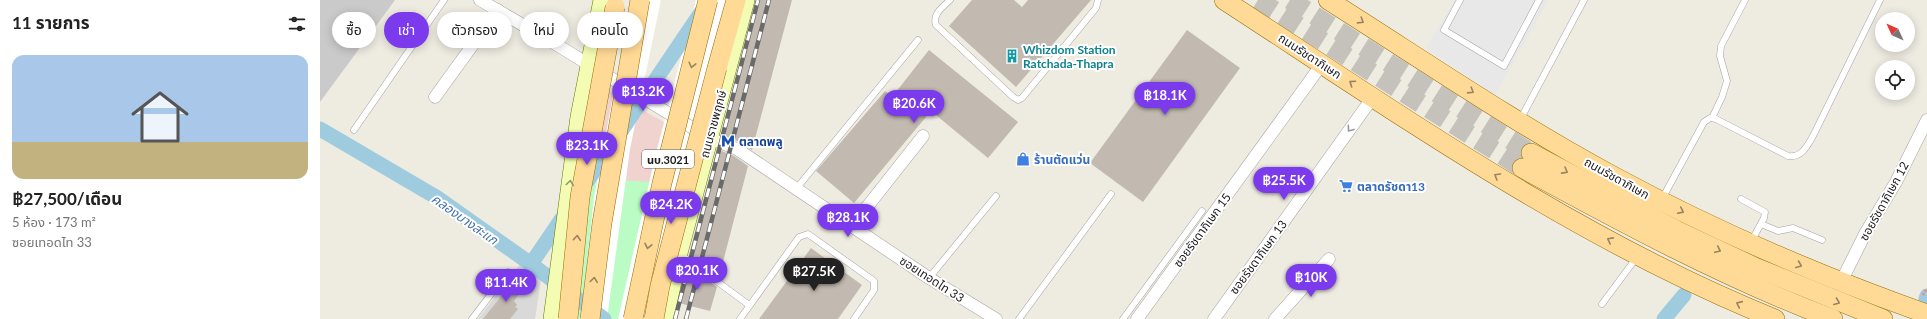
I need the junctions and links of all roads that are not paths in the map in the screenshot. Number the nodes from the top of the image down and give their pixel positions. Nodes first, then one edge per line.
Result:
1 (444, 0) edge
2 (480, 0) edge
3 (640, 0) edge
4 (708, 0) edge
5 (736, 0) edge
6 (746, 0) edge
7 (950, 0) edge
8 (1098, 0) edge
9 (1224, 0) edge
10 (1328, 0) edge
11 (1460, 0) edge
12 (1539, 0) edge
13 (1584, 0) edge
14 (1745, 0) edge
15 (1880, 0) edge
16 (611, 2) edge
17 (498, 10) junction
18 (918, 40) dead end
19 (1322, 64) junction
20 (589, 66) junction
21 (435, 97) dead end
22 (1373, 97) junction
23 (1712, 118) junction
24 (1927, 120) edge
25 (1520, 122) junction
26 (354, 130) dead end
27 (923, 136) dead end
28 (709, 138) junction
29 (796, 190) junction
30 (1111, 194) dead end
31 (996, 196) dead end
32 (1741, 199) dead end
33 (1661, 201) junction
34 (1202, 211) dead end
35 (1761, 224) junction
36 (852, 226) junction
37 (1822, 240) dead end
38 (1750, 244) junction
39 (679, 253) junction
40 (1638, 256) junction
41 (1329, 259) dead end
42 (508, 272) dead end
43 (929, 278) junction
44 (1841, 282) junction
45 (1602, 304) dead end
46 (749, 305) junction
47 (1927, 314) edge
48 (472, 319) edge
49 (552, 319) edge
50 (568, 319) edge
51 (590, 319) edge
52 (633, 319) edge
53 (654, 319) edge
54 (664, 319) edge
55 (740, 319) edge
56 (854, 319) edge
57 (996, 319) edge
58 (1019, 319) edge
59 (1123, 319) edge
60 (1138, 319) edge
61 (1214, 319) edge
62 (1275, 319) edge
63 (1775, 319) edge
64 (1833, 319) edge
65 (1883, 319) edge

1 - 26 lane
2 - 17 street, ซอยเทอดไท 33
51 -> 3 main road, bridge
4 -> 52 main road, นบ.3021, bridge
5 - 53 main road, bridge
6 - 28 main road, ถนนราชพฤกษ์ / นบ.3021
7 - 8 lane
9 - 19 main road, ถนนรัชดาภิเษก
10 -> 25 main road, ถนนรัชดาภิเษก
11 - 12 lane
13 - 25 lane
14 - 23 lane
15 - 23 lane
16 - 20 main road
50 -> 16 main road, bridge
17 - 20 street, ซอยเทอดไท 33
17 - 21 street
18 - 29 lane
22 -> 19 main road, ถนนรัชดาภิเษก
19 - 60 street, ซอยรัชดาภิเษก 15
20 - 28 street, ซอยเทอดไท 33
49 -> 20 main road
40 -> 22 main road, ถนนรัชดาภิเษก
22 -> 61 street, ซอยรัชดาภิเษก 13
23 - 33 lane
24 - 44 street, ซอยรัชดาภิเษก 12
25 - 33 main road, ถนนรัชดาภิเษก
27 - 36 street
28 - 29 street, ซอยเทอดไท 33
28 - 39 main road, ถนนราชพฤกษ์ / นบ.3021
29 - 36 street, ซอยเทอดไท 33
30 - 58 lane
31 - 43 lane
32 - 35 lane
33 -> 38 main road, ถนนรัชดาภิเษก
34 - 59 lane
35 - 37 lane
35 - 38 lane
36 - 43 street, ซอยเทอดไท 33
38 -> 44 main road, ถนนรัชดาภิเษก
39 - 46 lane
39 - 54 main road, ถนนราชพฤกษ์ / นบ.3021
40 - 45 lane
63 -> 40 main road, ถนนรัชดาภิเษก
41 - 62 street
42 - 48 lane
43 - 57 street, ซอยเทอดไท 33
44 - 47 main road, ถนนรัชดาภิเษก
46 - 55 lane
46 - 56 lane
64 -> 65 main road

